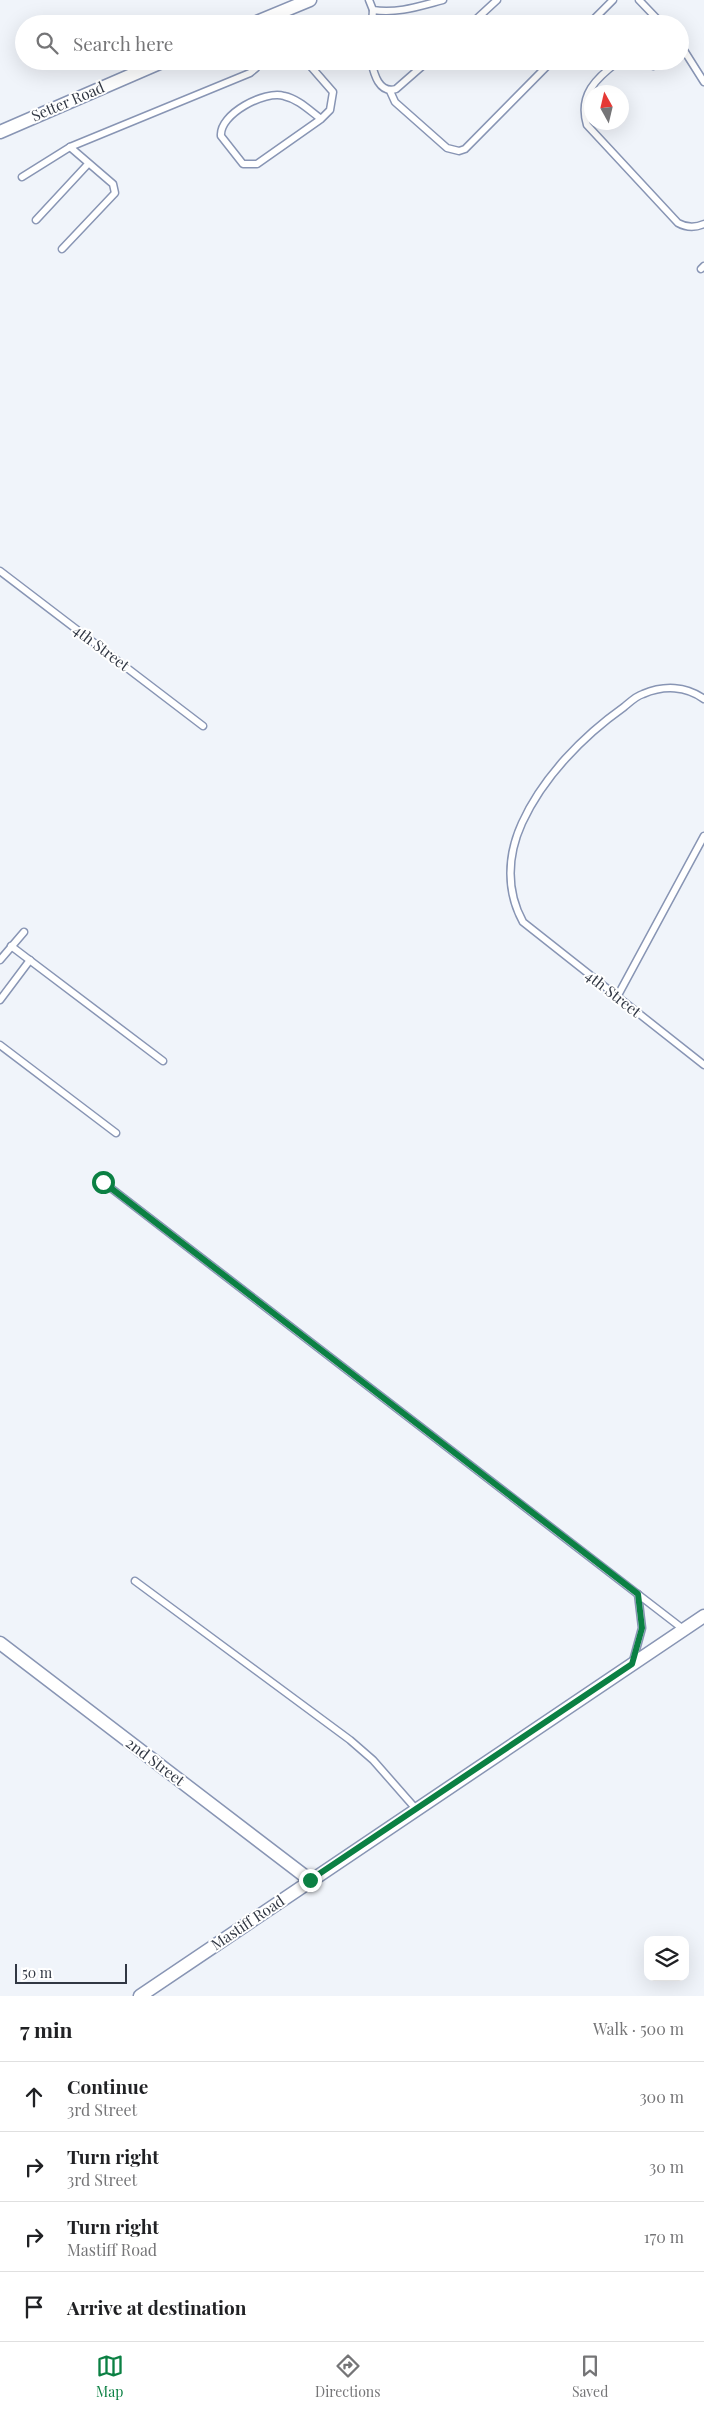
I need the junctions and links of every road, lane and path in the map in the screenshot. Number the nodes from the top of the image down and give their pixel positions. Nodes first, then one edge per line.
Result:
1 (310, 0) edge
2 (369, 0) edge
3 (444, 0) edge
4 (497, 0) edge
5 (613, 0) edge
6 (639, 0) edge
7 (372, 10) junction
8 (282, 15) edge
9 (372, 15) edge
10 (481, 15) edge
11 (598, 15) edge
12 (653, 15) edge
13 (689, 59) edge
14 (143, 70) edge
15 (254, 70) edge
16 (314, 70) edge
17 (374, 70) edge
18 (418, 70) edge
19 (543, 70) edge
20 (609, 70) edge
21 (704, 82) edge
22 (390, 91) junction
23 (321, 119) junction
24 (0, 132) edge
25 (70, 147) junction
26 (88, 164) junction
27 (22, 177) dead end
28 (36, 220) dead end
29 (704, 224) edge
30 (62, 249) dead end
31 (0, 571) edge
32 (704, 699) edge
33 (203, 726) dead end
34 (704, 836) edge
35 (24, 932) dead end
36 (11, 946) junction
37 (0, 960) edge
38 (30, 960) junction
39 (617, 997) junction
40 (0, 1000) edge
41 (0, 1045) edge
42 (163, 1061) dead end
43 (704, 1065) edge
44 (116, 1133) dead end
45 (103, 1182) dead end
46 (135, 1581) dead end
47 (638, 1594) junction
48 (704, 1616) edge
49 (684, 1629) junction
50 (0, 1643) edge
51 (632, 1664) junction
52 (416, 1809) junction
53 (310, 1880) junction
54 (140, 1996) edge

1 - 8 street
2 - 7 lane
3 - 7 lane
4 - 10 lane
5 - 11 lane
6 - 12 lane
7 - 9 lane
13 - 21 lane
14 - 24 street, Setter Road
15 - 25 lane
16 - 23 lane
17 - 22 lane
18 - 22 lane
19 - 22 lane
20 - 29 lane
23 - 23 lane
25 - 26 lane
25 - 27 lane
26 - 28 lane
26 - 30 lane
31 - 33 lane, 4th Street
32 - 39 lane, 4th Street
34 - 39 lane
35 - 36 lane
36 - 37 lane
36 - 38 lane
38 - 40 lane
38 - 42 lane
39 - 43 lane, 4th Street
41 - 44 lane
45 - 47 lane
46 - 52 lane
47 - 49 lane
47 - 51 lane
48 - 49 street, Mastiff Road
49 - 51 street, Mastiff Road
50 - 53 street, 2nd Street
51 - 52 street, Mastiff Road
52 - 53 street, Mastiff Road
53 - 54 street, Mastiff Road

